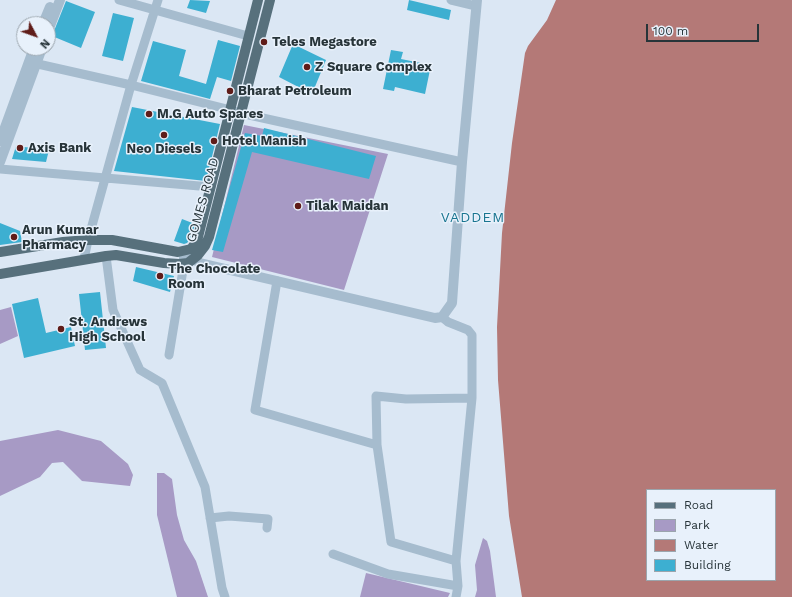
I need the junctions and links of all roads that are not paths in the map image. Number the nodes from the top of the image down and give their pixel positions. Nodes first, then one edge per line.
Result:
1 (52, 0) edge
2 (60, 0) edge
3 (119, 0) edge
4 (158, 0) edge
5 (258, 0) edge
6 (270, 0) edge
7 (451, 0) edge
8 (476, 3) edge
9 (155, 10) junction
10 (46, 16) edge
11 (54, 16) edge
12 (248, 36) junction
13 (33, 56) edge
14 (37, 56) edge
15 (32, 63) junction
16 (131, 85) junction
17 (236, 112) junction
18 (0, 142) edge
19 (0, 162) edge
20 (462, 162) junction
21 (0, 169) edge
22 (106, 177) junction
23 (211, 187) junction
24 (88, 240) junction
25 (184, 251) junction
26 (0, 252) edge
27 (106, 256) junction
28 (84, 259) junction
29 (194, 260) junction
30 (184, 264) junction
31 (0, 274) edge
32 (277, 281) junction
33 (442, 317) junction
34 (169, 355) dead end
35 (472, 398) junction
36 (377, 444) junction
37 (210, 518) junction
38 (267, 528) dead end
39 (333, 554) dead end
40 (456, 561) junction
41 (458, 586) junction
42 (225, 597) edge
43 (456, 597) edge

1 - 10 street
2 - 11 street
3 - 9 street
4 - 9 street
5 - 12 main road, GOMES ROAD
6 - 17 main road, GOMES ROAD
7 - 8 street
8 - 20 street
9 - 12 street
9 - 16 street
12 - 17 main road, GOMES ROAD
13 - 15 street
14 - 15 street
15 - 16 street
15 - 18 street
15 - 19 street
16 - 17 street
16 - 22 street
17 - 20 street
17 - 23 main road, GOMES ROAD
17 - 29 main road, GOMES ROAD
20 - 33 street
21 - 22 street
22 - 23 street
22 - 24 street
23 - 25 main road, GOMES ROAD
24 - 25 main road, GOMES ROAD
24 - 26 main road, GOMES ROAD
24 - 28 street
25 - 29 street
25 - 30 street
27 - 28 main road, GOMES ROAD
27 - 30 main road, GOMES ROAD
27 - 37 street
28 - 31 main road, GOMES ROAD
29 - 30 main road, GOMES ROAD
29 - 32 street
30 - 34 street
32 - 33 street
32 - 36 street
33 - 35 street
35 - 36 street
35 - 40 street
36 - 40 street
37 - 38 street
37 - 42 street
39 - 41 street
40 - 41 street
41 - 43 street

